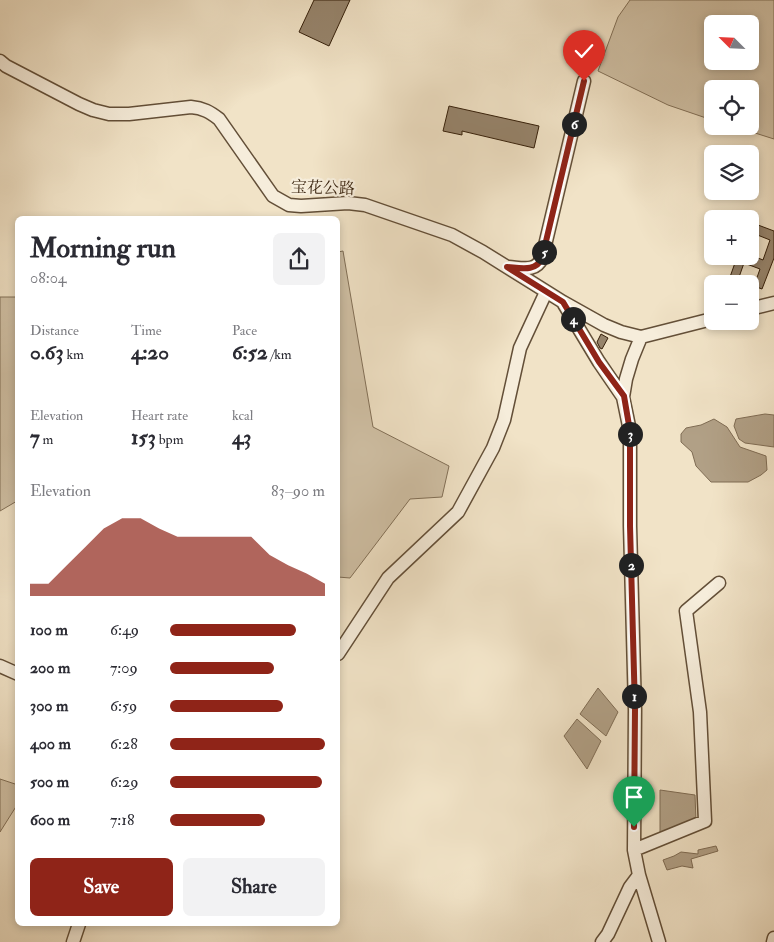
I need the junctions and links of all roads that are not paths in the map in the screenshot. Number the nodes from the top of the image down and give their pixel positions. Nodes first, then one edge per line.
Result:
1 (0, 60) edge
2 (584, 81) dead end
3 (507, 267) junction
4 (546, 292) junction
5 (563, 302) junction
6 (774, 303) edge
7 (759, 307) edge
8 (704, 320) edge
9 (641, 336) junction
10 (624, 396) junction
11 (719, 583) dead end
12 (340, 651) edge
13 (0, 666) edge
14 (15, 673) edge
15 (634, 850) junction
16 (639, 875) junction
17 (78, 926) edge
18 (73, 942) edge
19 (602, 942) edge
20 (659, 942) edge

1 - 3 street, 宝花公路
2 - 3 street
3 - 4 street, 宝花公路
4 - 5 street, 宝花公路
4 - 12 street
5 - 9 street, 宝花公路
5 - 10 street
6 - 7 street
8 - 9 street
9 - 10 street
10 - 15 street
11 - 15 street
13 - 14 street
15 - 16 street
16 - 19 street
16 - 20 street
17 - 18 street

